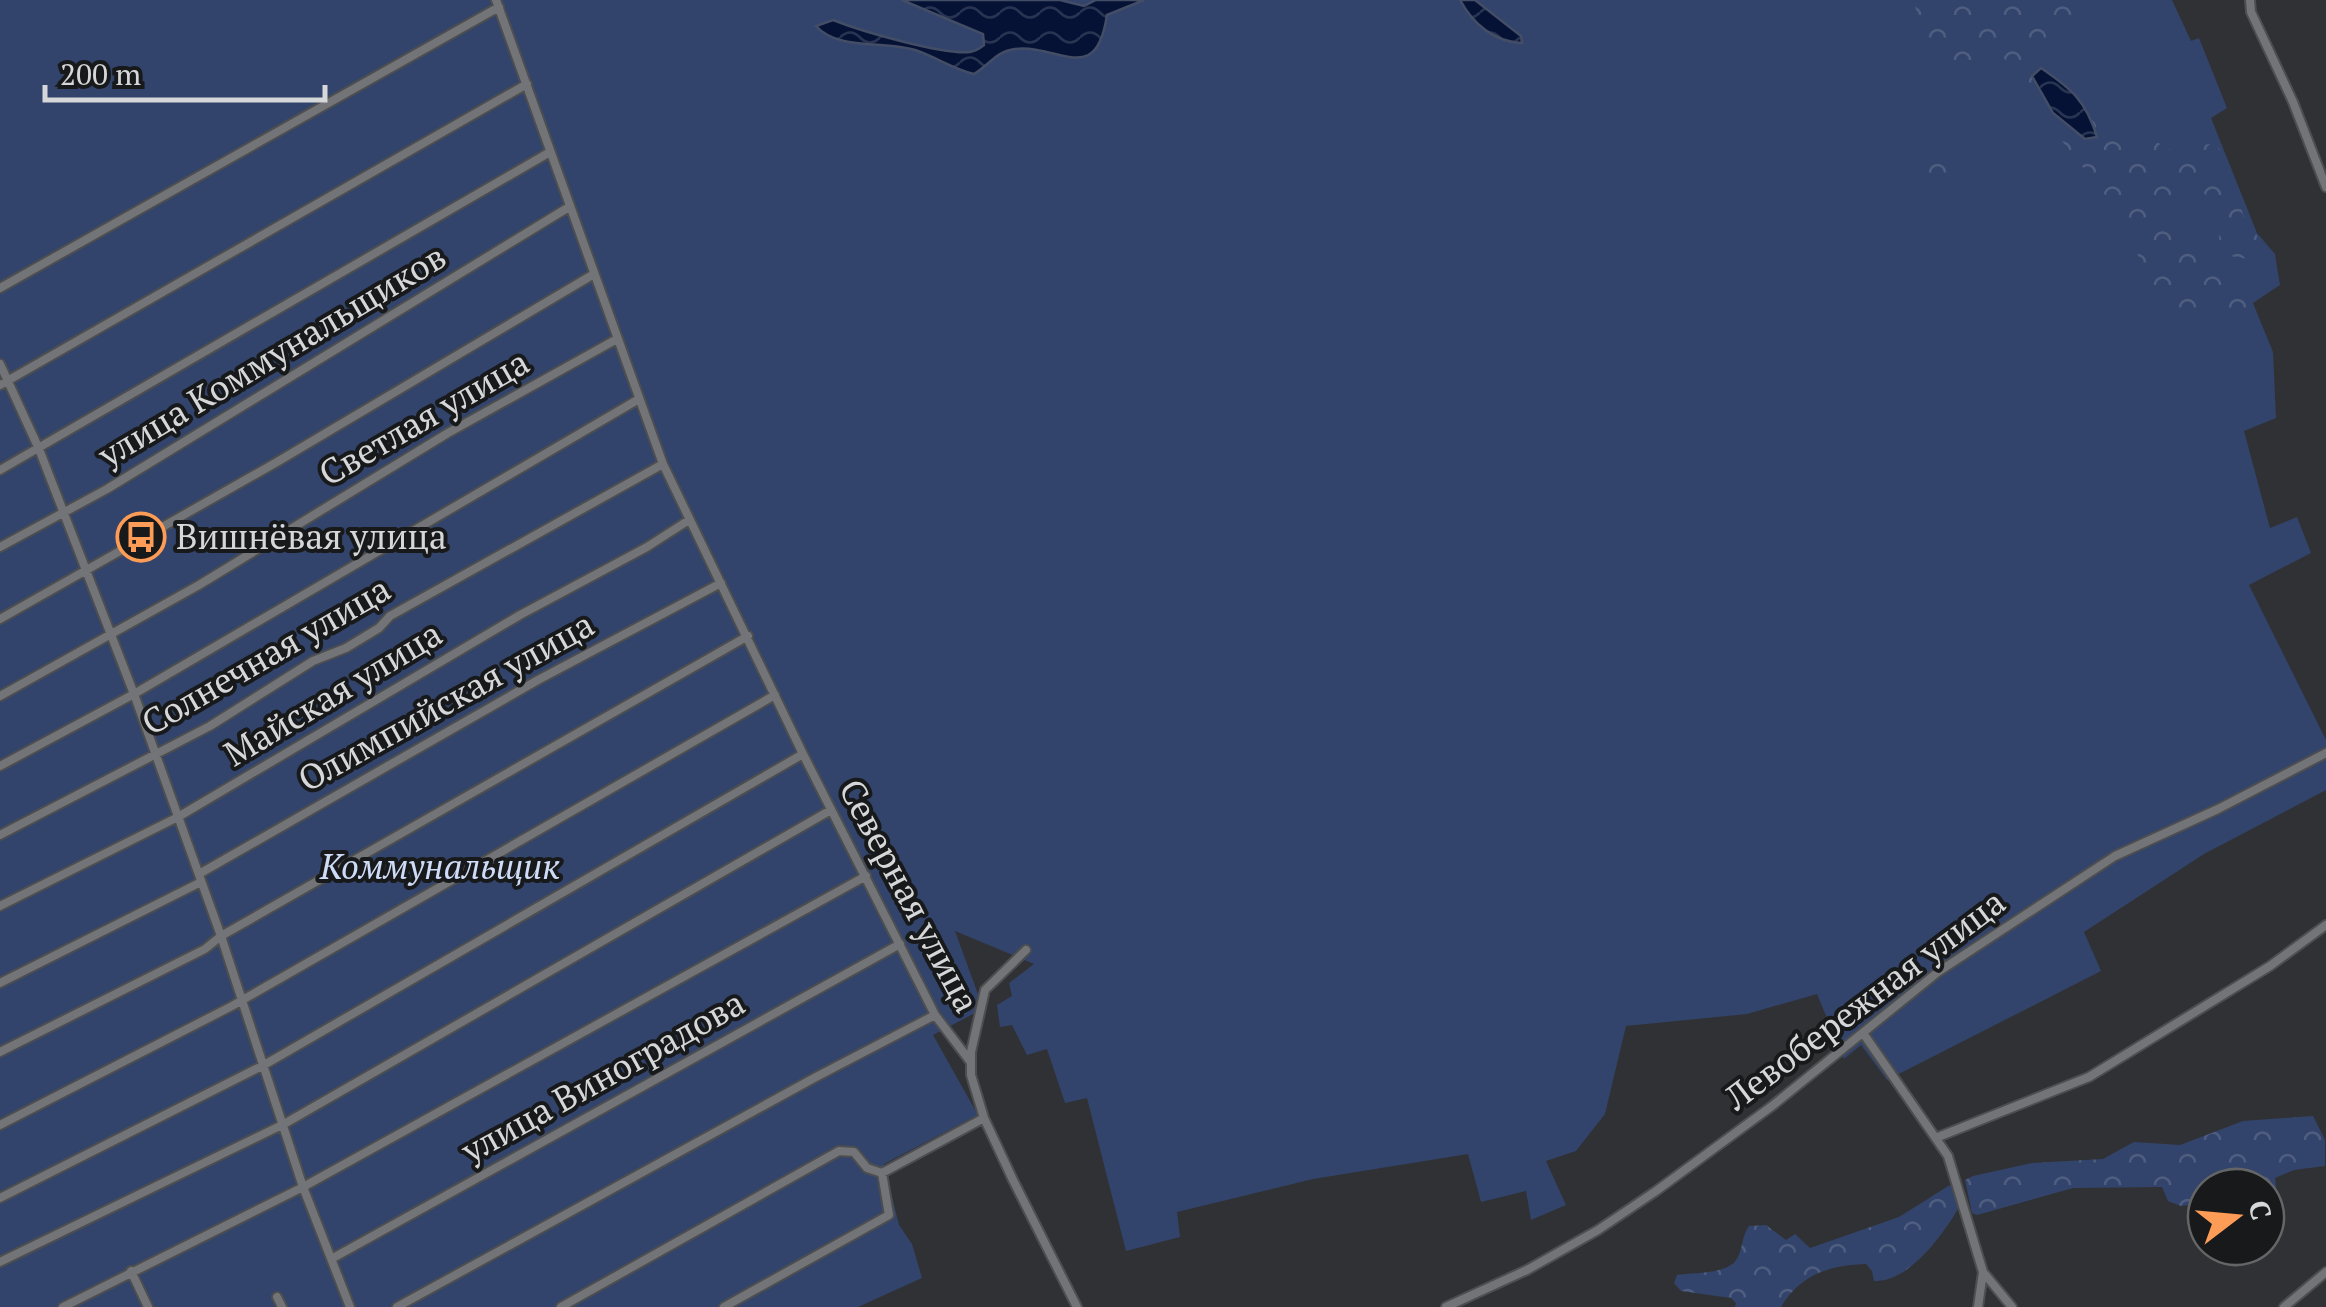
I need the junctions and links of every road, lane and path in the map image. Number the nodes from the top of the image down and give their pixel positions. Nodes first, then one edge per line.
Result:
1 (2250, 0) edge
2 (498, 4) edge
3 (527, 84) junction
4 (550, 152) junction
5 (2326, 188) edge
6 (569, 208) junction
7 (594, 274) junction
8 (0, 288) edge
9 (617, 338) junction
10 (0, 364) edge
11 (10, 380) junction
12 (0, 385) edge
13 (639, 399) junction
14 (38, 449) junction
15 (662, 464) junction
16 (0, 470) edge
17 (64, 513) junction
18 (689, 520) junction
19 (0, 546) edge
20 (85, 572) junction
21 (722, 582) junction
22 (0, 619) edge
23 (109, 632) junction
24 (748, 636) junction
25 (134, 694) junction
26 (776, 695) junction
27 (0, 696) edge
28 (154, 753) junction
29 (2326, 753) edge
30 (803, 754) junction
31 (0, 766) edge
32 (831, 810) junction
33 (178, 817) junction
34 (0, 835) edge
35 (866, 876) junction
36 (200, 878) junction
37 (0, 906) edge
38 (2326, 925) edge
39 (220, 936) junction
40 (900, 944) junction
41 (1026, 950) dead end
42 (0, 983) edge
43 (241, 1000) junction
44 (935, 1015) junction
45 (1863, 1033) junction
46 (0, 1052) edge
47 (970, 1061) junction
48 (264, 1064) junction
49 (984, 1118) junction
50 (284, 1124) junction
51 (0, 1125) edge
52 (1938, 1137) junction
53 (882, 1173) junction
54 (304, 1187) junction
55 (0, 1198) edge
56 (333, 1258) junction
57 (0, 1262) edge
58 (131, 1271) junction
59 (1983, 1272) junction
60 (2326, 1272) edge
61 (277, 1298) dead end
62 (64, 1307) edge
63 (148, 1307) edge
64 (282, 1307) edge
65 (350, 1307) edge
66 (398, 1307) edge
67 (561, 1307) edge
68 (724, 1307) edge
69 (1077, 1307) edge
70 (1446, 1307) edge
71 (1978, 1307) edge
72 (2012, 1307) edge
73 (2284, 1307) edge

1 - 5 street
2 - 3 street, Северная улица
2 - 8 street
3 - 4 street, Северная улица
3 - 11 street
4 - 6 street, Северная улица
4 - 14 street
6 - 7 street, Северная улица
6 - 17 street, улица Коммунальщиков
7 - 9 street, Северная улица
7 - 20 street
9 - 13 street, Северная улица
9 - 23 street, Светлая улица
10 - 11 street
11 - 12 street
11 - 14 street
13 - 15 street, Северная улица
13 - 25 street
14 - 16 street
14 - 17 street
15 - 18 street, Северная улица
15 - 28 street, Солнечная улица
17 - 19 street, улица Коммунальщиков
17 - 20 street
18 - 21 street, Северная улица
18 - 33 street, Майская улица
20 - 22 street
20 - 23 street
21 - 24 street, Северная улица
21 - 36 street, Олимпийская улица
23 - 25 street
23 - 27 street, Светлая улица
24 - 26 street, Северная улица
24 - 39 street
25 - 28 street
25 - 31 street
26 - 30 street, Северная улица
26 - 43 street
28 - 33 street
28 - 34 street, Солнечная улица
29 - 45 street, Левобережная улица
30 - 32 street, Северная улица
30 - 48 street
32 - 35 street, Северная улица
32 - 50 street
33 - 36 street
33 - 37 street, Майская улица
35 - 40 street, Северная улица
35 - 54 street
36 - 39 street
36 - 42 street, Олимпийская улица
38 - 52 street
39 - 43 street
39 - 46 street
40 - 44 street, Северная улица
40 - 56 street, улица Виноградова
41 - 47 street
43 - 48 street
43 - 51 street
44 - 47 street, Северная улица
44 - 66 street
45 - 52 street
45 - 70 street, Левобережная улица
47 - 49 street
48 - 50 street
48 - 55 street
49 - 53 street
49 - 69 street
50 - 54 street
50 - 57 street
52 - 59 street
53 - 67 street
53 - 68 street
54 - 56 street
54 - 58 street
56 - 65 street
58 - 62 street
58 - 63 street
59 - 71 street
59 - 72 street
60 - 73 street
61 - 64 street

